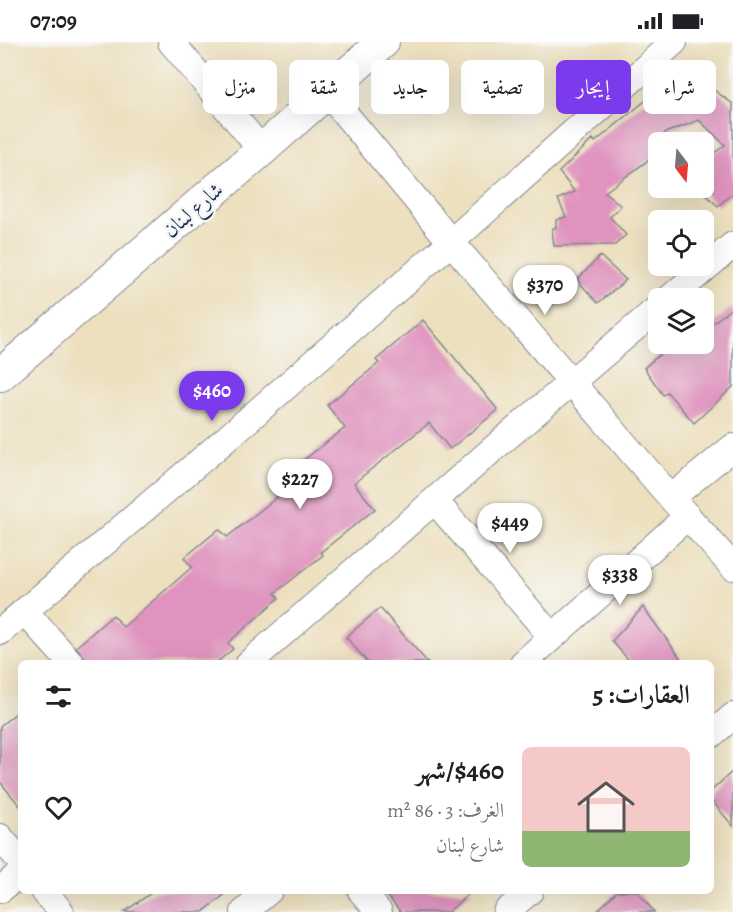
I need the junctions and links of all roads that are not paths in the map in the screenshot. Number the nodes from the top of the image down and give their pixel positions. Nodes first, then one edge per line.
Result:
1 (171, 42) edge
2 (383, 42) edge
3 (674, 42) edge
4 (359, 63) edge
5 (302, 114) edge
6 (345, 114) edge
7 (262, 150) junction
8 (452, 242) junction
9 (733, 245) edge
10 (682, 288) edge
11 (648, 317) edge
12 (0, 375) edge
13 (573, 381) junction
14 (733, 447) edge
15 (435, 501) junction
16 (680, 507) junction
17 (733, 567) edge
18 (24, 611) junction
19 (0, 632) edge
20 (552, 637) junction
21 (68, 660) edge
22 (252, 660) edge
23 (525, 660) edge
24 (733, 716) edge
25 (714, 732) edge
26 (0, 837) edge
27 (18, 858) edge
28 (18, 875) edge
29 (0, 890) edge
30 (47, 894) edge
31 (265, 894) edge
32 (364, 894) edge
33 (527, 894) edge
34 (61, 912) edge
35 (244, 912) edge
36 (379, 912) edge
37 (506, 912) edge

1 - 7 street
2 - 4 street, شارع لبنان
3 - 8 street
5 - 7 street, شارع لبنان
6 - 8 street
7 - 12 street, شارع لبنان
8 - 13 street
8 - 18 street
9 - 10 street
11 - 13 street
13 - 15 street
13 - 16 street
14 - 16 street
15 - 20 street
15 - 22 street
16 - 17 street
16 - 20 street
18 - 19 street
18 - 21 street
20 - 23 street
24 - 25 street
26 - 27 street
28 - 29 street
30 - 34 street
31 - 35 street
32 - 36 street
33 - 37 street

